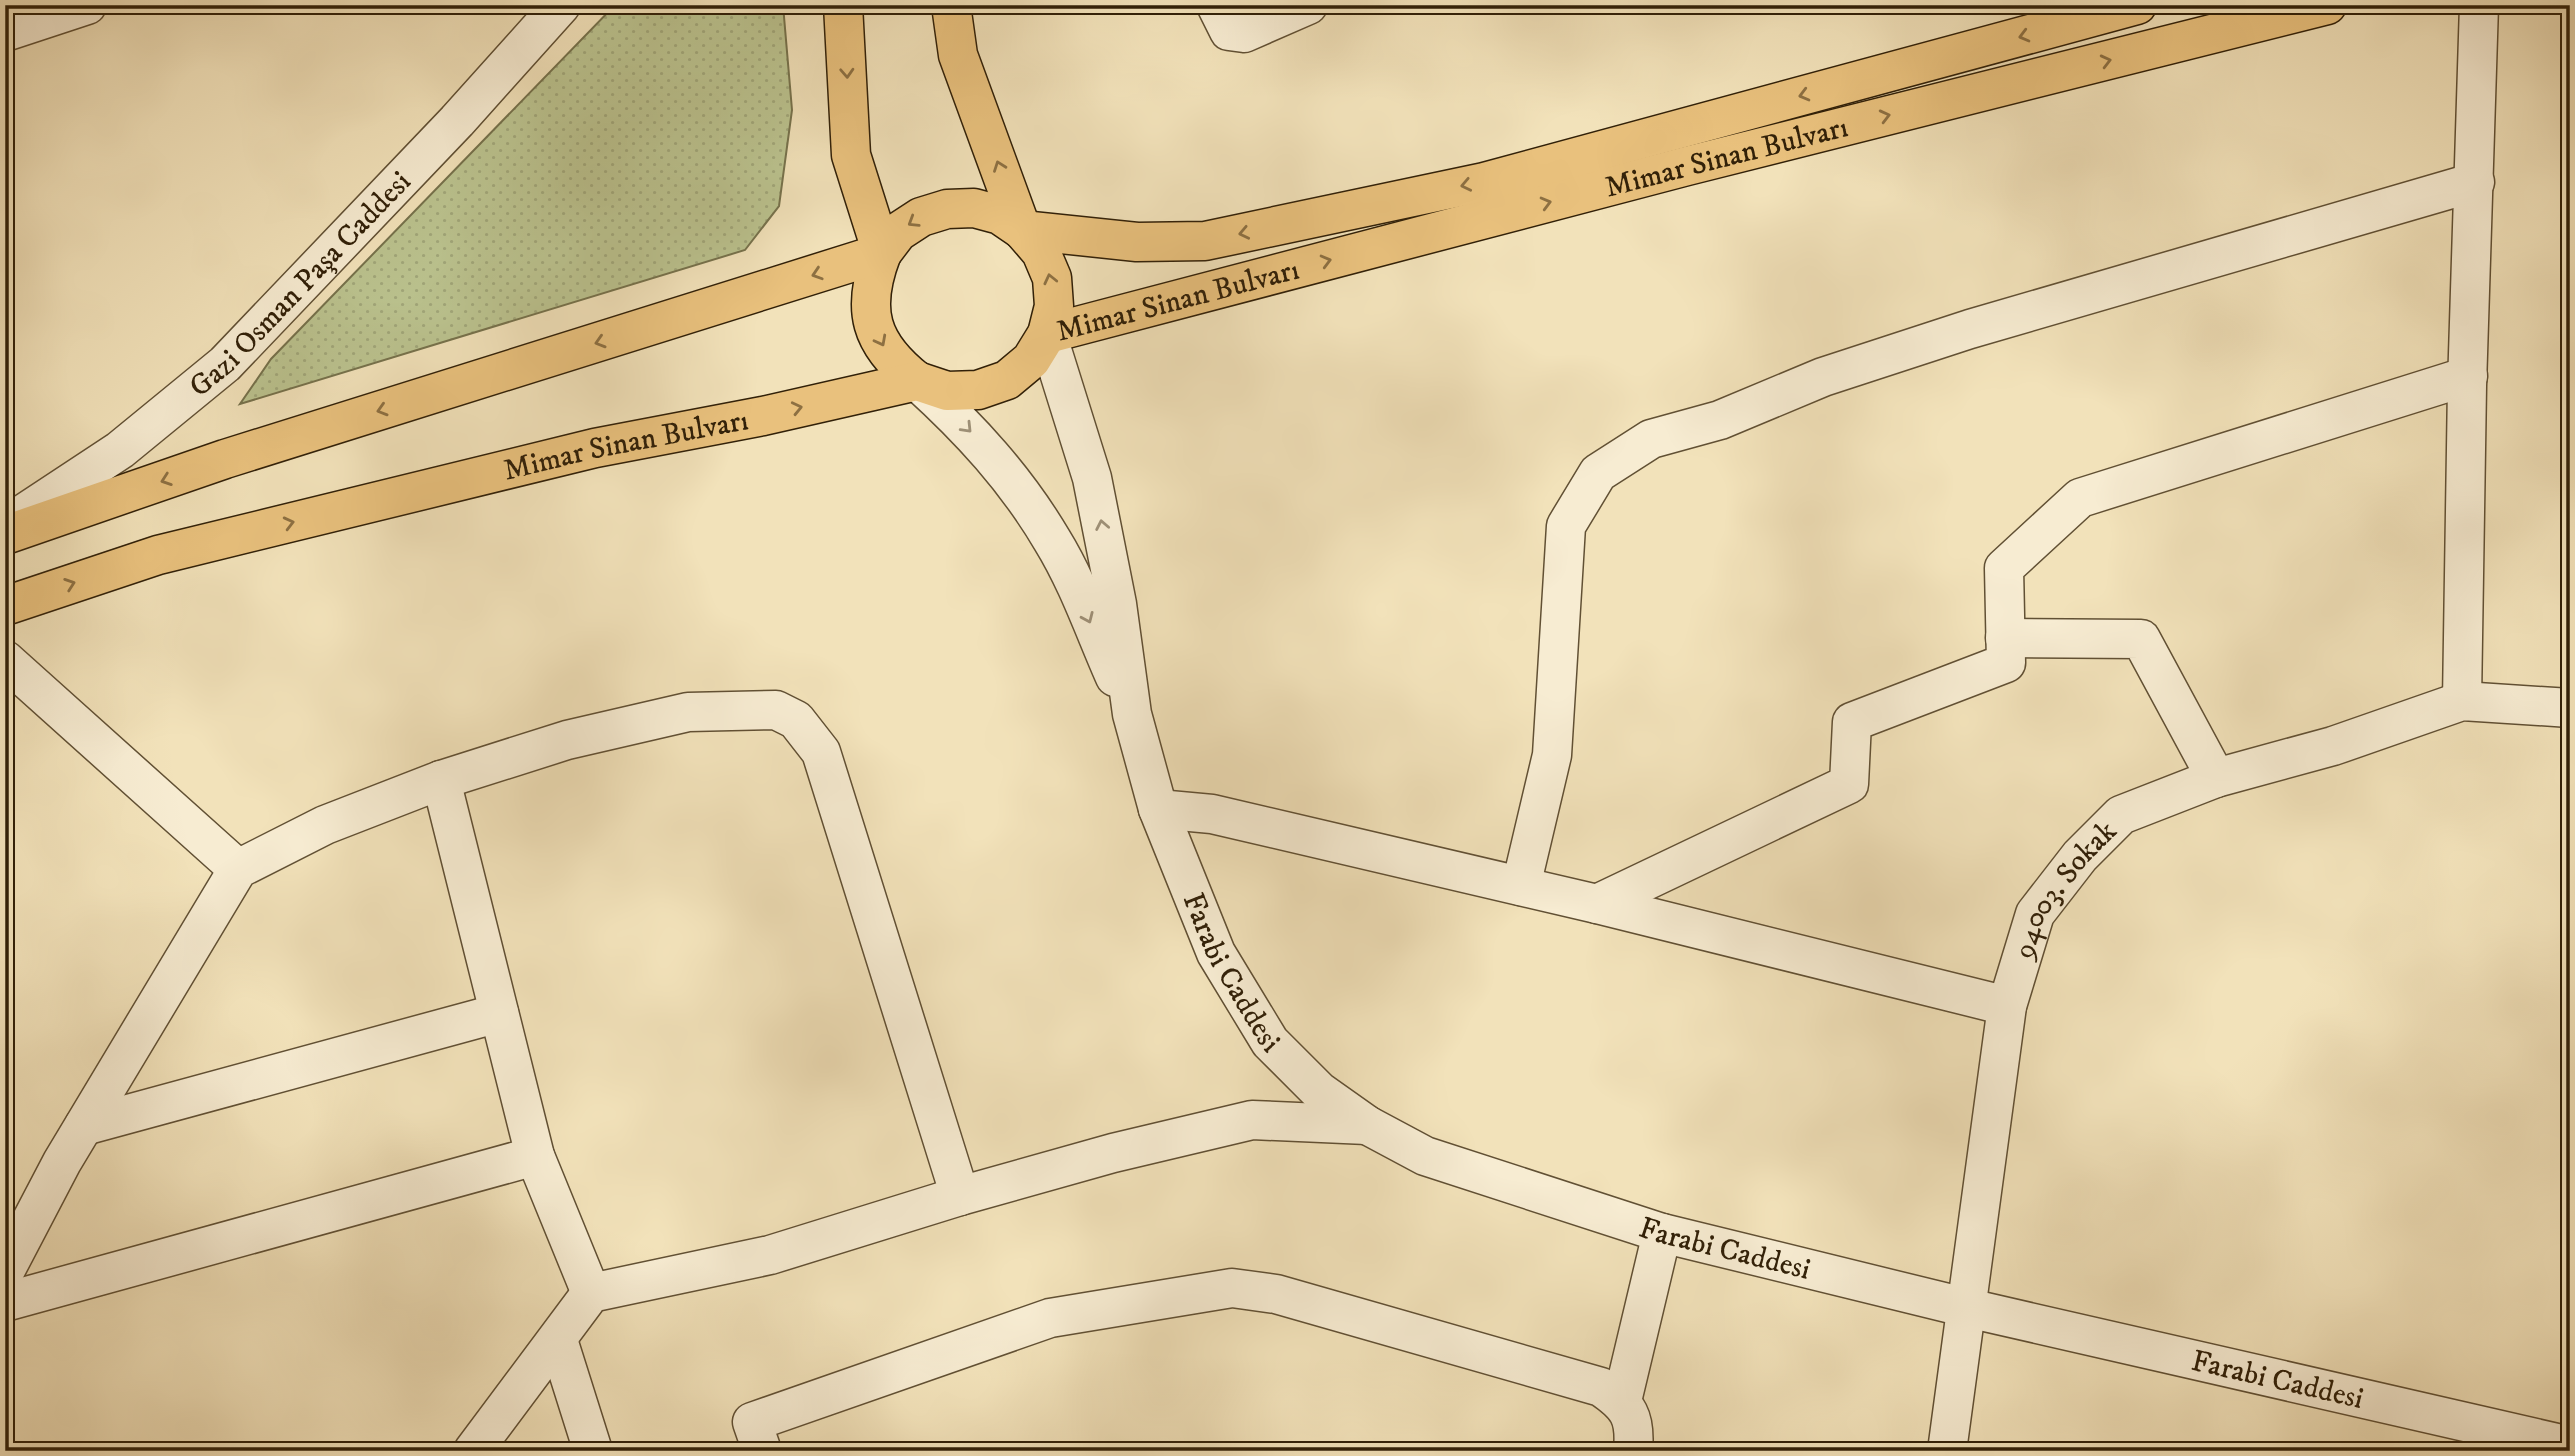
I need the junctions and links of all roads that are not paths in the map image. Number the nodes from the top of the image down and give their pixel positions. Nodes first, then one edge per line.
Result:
1 (88, 5) edge
2 (561, 5) edge
3 (843, 5) edge
4 (951, 5) edge
5 (1216, 5) edge
6 (1308, 5) edge
7 (2137, 5) edge
8 (2327, 5) edge
9 (2479, 5) edge
10 (5, 32) edge
11 (2475, 182) junction
12 (1022, 230) junction
13 (882, 253) junction
14 (1047, 334) junction
15 (2468, 376) junction
16 (917, 381) junction
17 (5, 526) edge
18 (5, 535) edge
19 (5, 606) edge
20 (2005, 638) junction
21 (5, 660) edge
22 (2462, 701) junction
23 (2570, 708) edge
24 (1132, 714) junction
25 (2216, 778) junction
26 (441, 780) junction
27 (1158, 809) junction
28 (238, 869) junction
29 (1521, 886) junction
30 (1597, 904) junction
31 (2007, 1006) junction
32 (499, 1013) junction
33 (1367, 1125) junction
34 (84, 1126) junction
35 (534, 1156) junction
36 (960, 1196) junction
37 (1662, 1233) junction
38 (5, 1271) edge
39 (591, 1293) junction
40 (5, 1302) edge
41 (1968, 1308) junction
42 (558, 1340) junction
43 (1622, 1401) junction
44 (2570, 1446) edge
45 (473, 1451) edge
46 (593, 1451) edge
47 (762, 1451) edge
48 (1633, 1451) edge
49 (1947, 1451) edge

1 - 10 street
2 - 17 street, Gazi Osman Paşa Caddesi
3 -> 13 main road
12 -> 4 main road
5 - 6 street
7 -> 12 main road, Mimar Sinan Bulvarı
14 -> 8 main road, Mimar Sinan Bulvarı
9 - 11 street
11 - 15 street
11 - 29 street
12 -> 13 main road, Mimar Sinan Bulvarı
14 -> 12 main road
13 -> 16 main road
13 -> 18 main road
14 - 16 main road, Mimar Sinan Bulvarı
24 -> 14 street
15 - 20 street
15 - 22 street
19 -> 16 main road, Mimar Sinan Bulvarı
16 -> 24 street
20 - 25 street
20 - 30 street
21 - 28 street
22 - 23 street, 94003. Sokak
22 - 25 street, 94003. Sokak
24 - 27 street, Farabi Caddesi
25 - 31 street, 94003. Sokak
26 - 28 street
26 - 32 street
26 - 36 street
27 - 29 street
27 - 33 street, Farabi Caddesi
28 - 34 street
29 - 30 street
30 - 31 street
31 - 41 street, 94003. Sokak
32 - 34 street
32 - 35 street
33 - 36 street
33 - 37 street, Farabi Caddesi
34 - 38 street
35 - 39 street
35 - 40 street
36 - 39 street
37 - 41 street, Farabi Caddesi
37 - 43 street
39 - 42 street
41 - 44 street, Farabi Caddesi
41 - 49 street, 94003. Sokak
42 - 45 street
42 - 46 street
43 - 47 street
43 - 48 street

